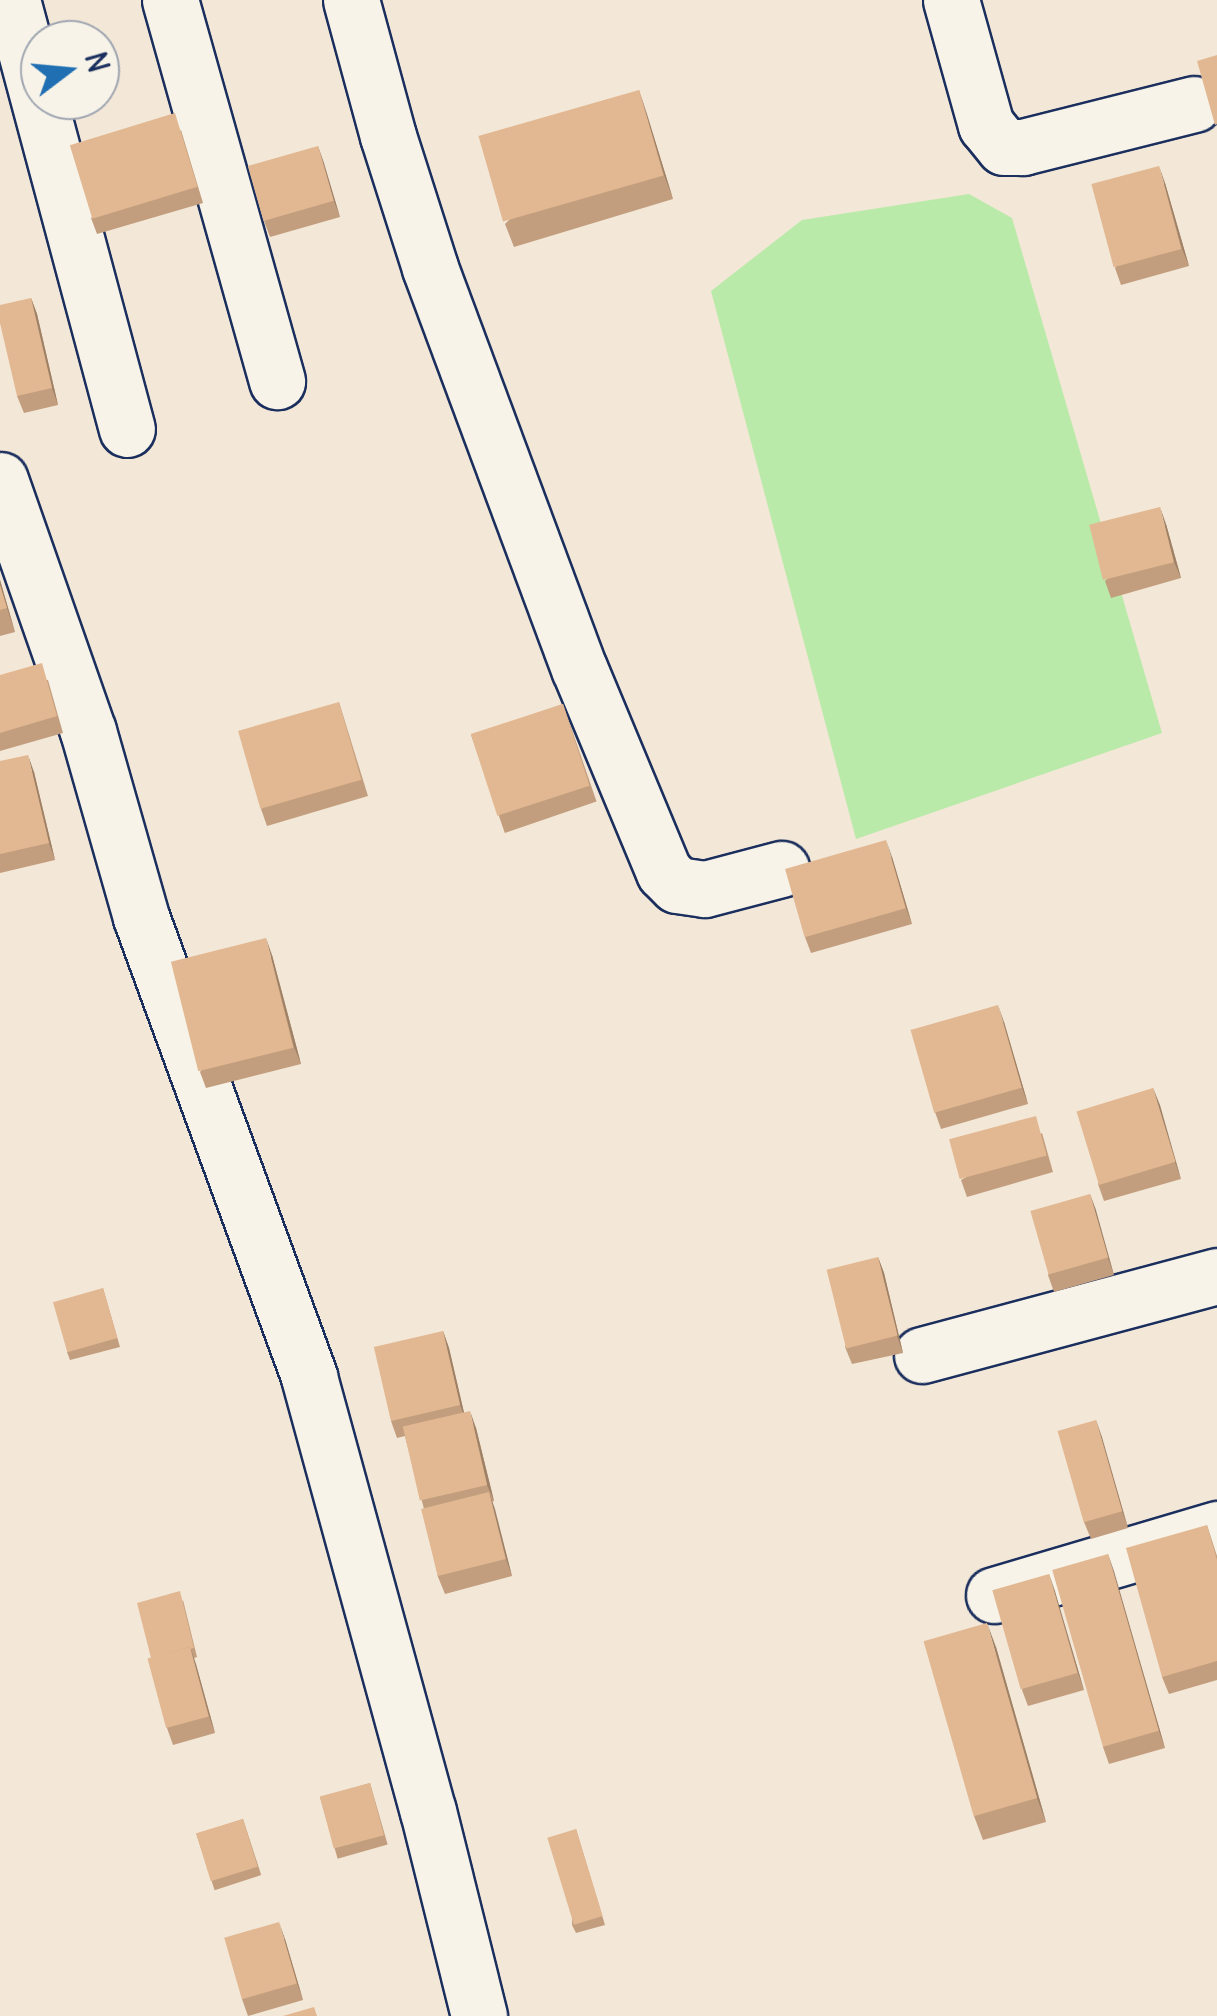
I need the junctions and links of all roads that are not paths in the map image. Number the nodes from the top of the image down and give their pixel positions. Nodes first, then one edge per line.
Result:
1 (12, 0) edge
2 (170, 0) edge
3 (352, 0) edge
4 (951, 0) edge
5 (1194, 104) dead end
6 (277, 381) dead end
7 (128, 429) dead end
8 (0, 480) edge
9 (781, 870) edge
10 (1217, 1276) edge
11 (922, 1355) dead end
12 (1217, 1529) edge
13 (994, 1595) edge
14 (479, 2016) edge

1 - 7 street
2 - 6 street
3 - 9 street
4 - 5 street
8 - 14 street
10 - 11 street
12 - 13 street

